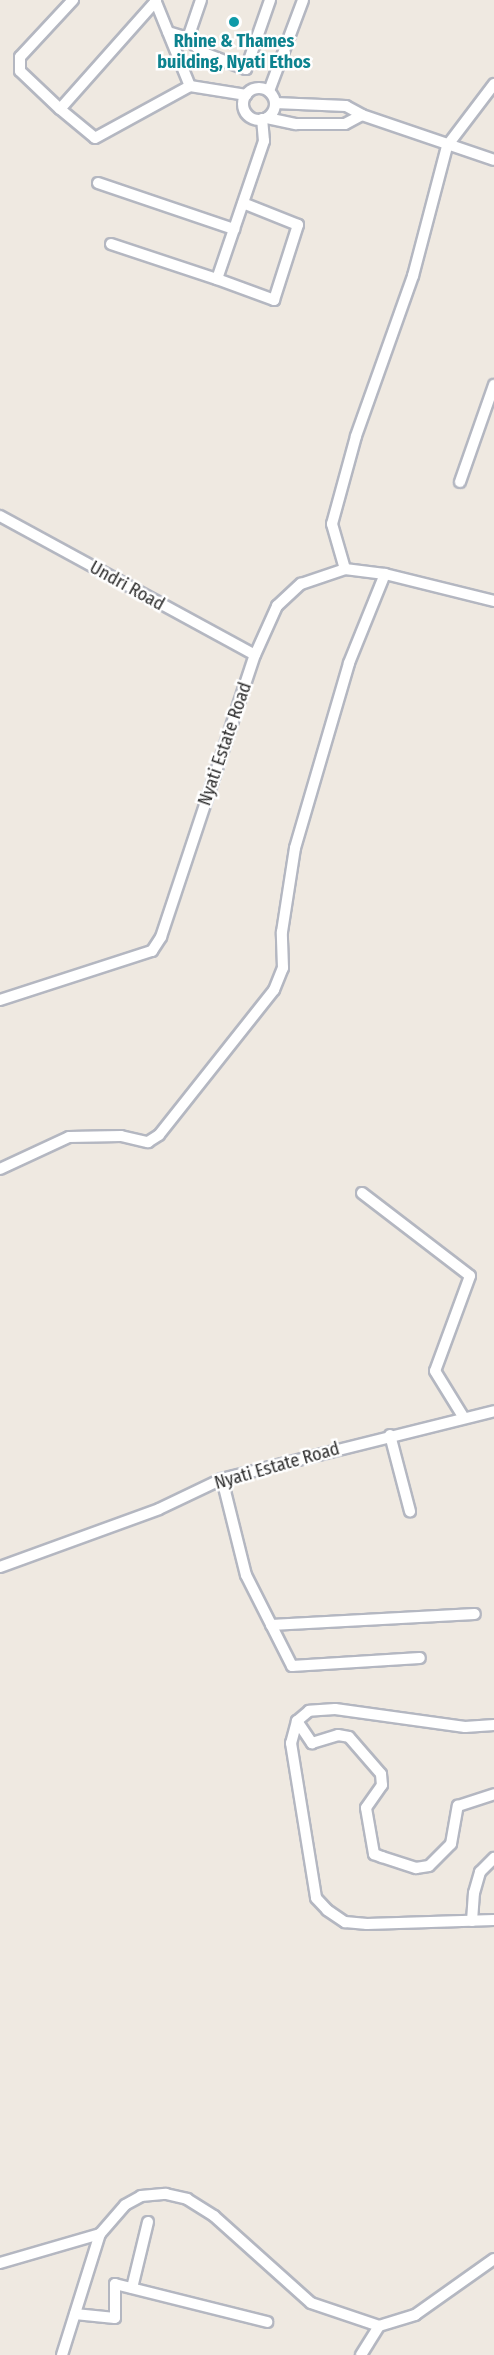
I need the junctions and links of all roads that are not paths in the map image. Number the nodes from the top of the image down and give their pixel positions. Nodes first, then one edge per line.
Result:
1 (73, 0) edge
2 (201, 0) edge
3 (270, 0) edge
4 (303, 0) edge
5 (156, 1) edge
6 (168, 32) junction
7 (188, 38) junction
8 (494, 84) edge
9 (190, 86) junction
10 (269, 91) junction
11 (246, 95) junction
12 (275, 103) junction
13 (60, 109) junction
14 (362, 116) junction
15 (265, 119) junction
16 (447, 146) junction
17 (494, 160) edge
18 (98, 183) dead end
19 (243, 203) junction
20 (234, 229) junction
21 (111, 244) dead end
22 (217, 279) junction
23 (494, 385) edge
24 (460, 482) dead end
25 (0, 516) edge
26 (345, 569) junction
27 (386, 574) junction
28 (494, 601) edge
29 (255, 655) junction
30 (0, 1000) edge
31 (0, 1169) edge
32 (362, 1192) dead end
33 (494, 1411) edge
34 (464, 1418) junction
35 (390, 1435) junction
36 (222, 1479) junction
37 (410, 1511) dead end
38 (0, 1567) edge
39 (475, 1614) dead end
40 (271, 1625) junction
41 (420, 1658) dead end
42 (297, 1721) junction
43 (494, 1725) edge
44 (494, 1794) edge
45 (494, 1858) edge
46 (472, 1920) junction
47 (494, 1920) edge
48 (148, 2222) dead end
49 (100, 2234) junction
50 (494, 2259) edge
51 (0, 2263) edge
52 (132, 2288) junction
53 (75, 2314) junction
54 (267, 2322) dead end
55 (379, 2326) junction
56 (62, 2355) edge
57 (361, 2355) edge

1 - 13 street
2 - 7 street
3 - 7 street
4 - 10 street
5 - 6 street
5 - 13 street
6 - 7 street
6 - 9 street
8 - 16 street
9 - 11 street
9 - 13 street
10 - 11 street
10 - 12 street
11 - 15 street
12 - 14 street
12 - 15 street
14 - 15 street
14 - 16 street
15 - 19 street
16 - 17 street
16 - 26 street
18 - 20 street
19 - 20 street
19 - 22 street
20 - 22 street
21 - 22 street
23 - 24 street
25 - 29 street, Undri Road
26 - 27 street, Nyati Estate Road
26 - 29 street, Nyati Estate Road
27 - 28 street, Nyati Estate Road
27 - 31 street
29 - 30 street, Nyati Estate Road
32 - 34 street
33 - 34 street, Nyati Estate Road
34 - 35 street, Nyati Estate Road
35 - 36 street, Nyati Estate Road
35 - 37 street
36 - 38 street, Nyati Estate Road
36 - 40 street
39 - 40 street
40 - 41 street
42 - 43 street
42 - 44 street
42 - 46 street
45 - 46 street
46 - 47 street
48 - 52 street
49 - 51 street
49 - 53 street
49 - 55 street
50 - 55 street
52 - 53 street
52 - 54 street
53 - 56 street
55 - 57 street

